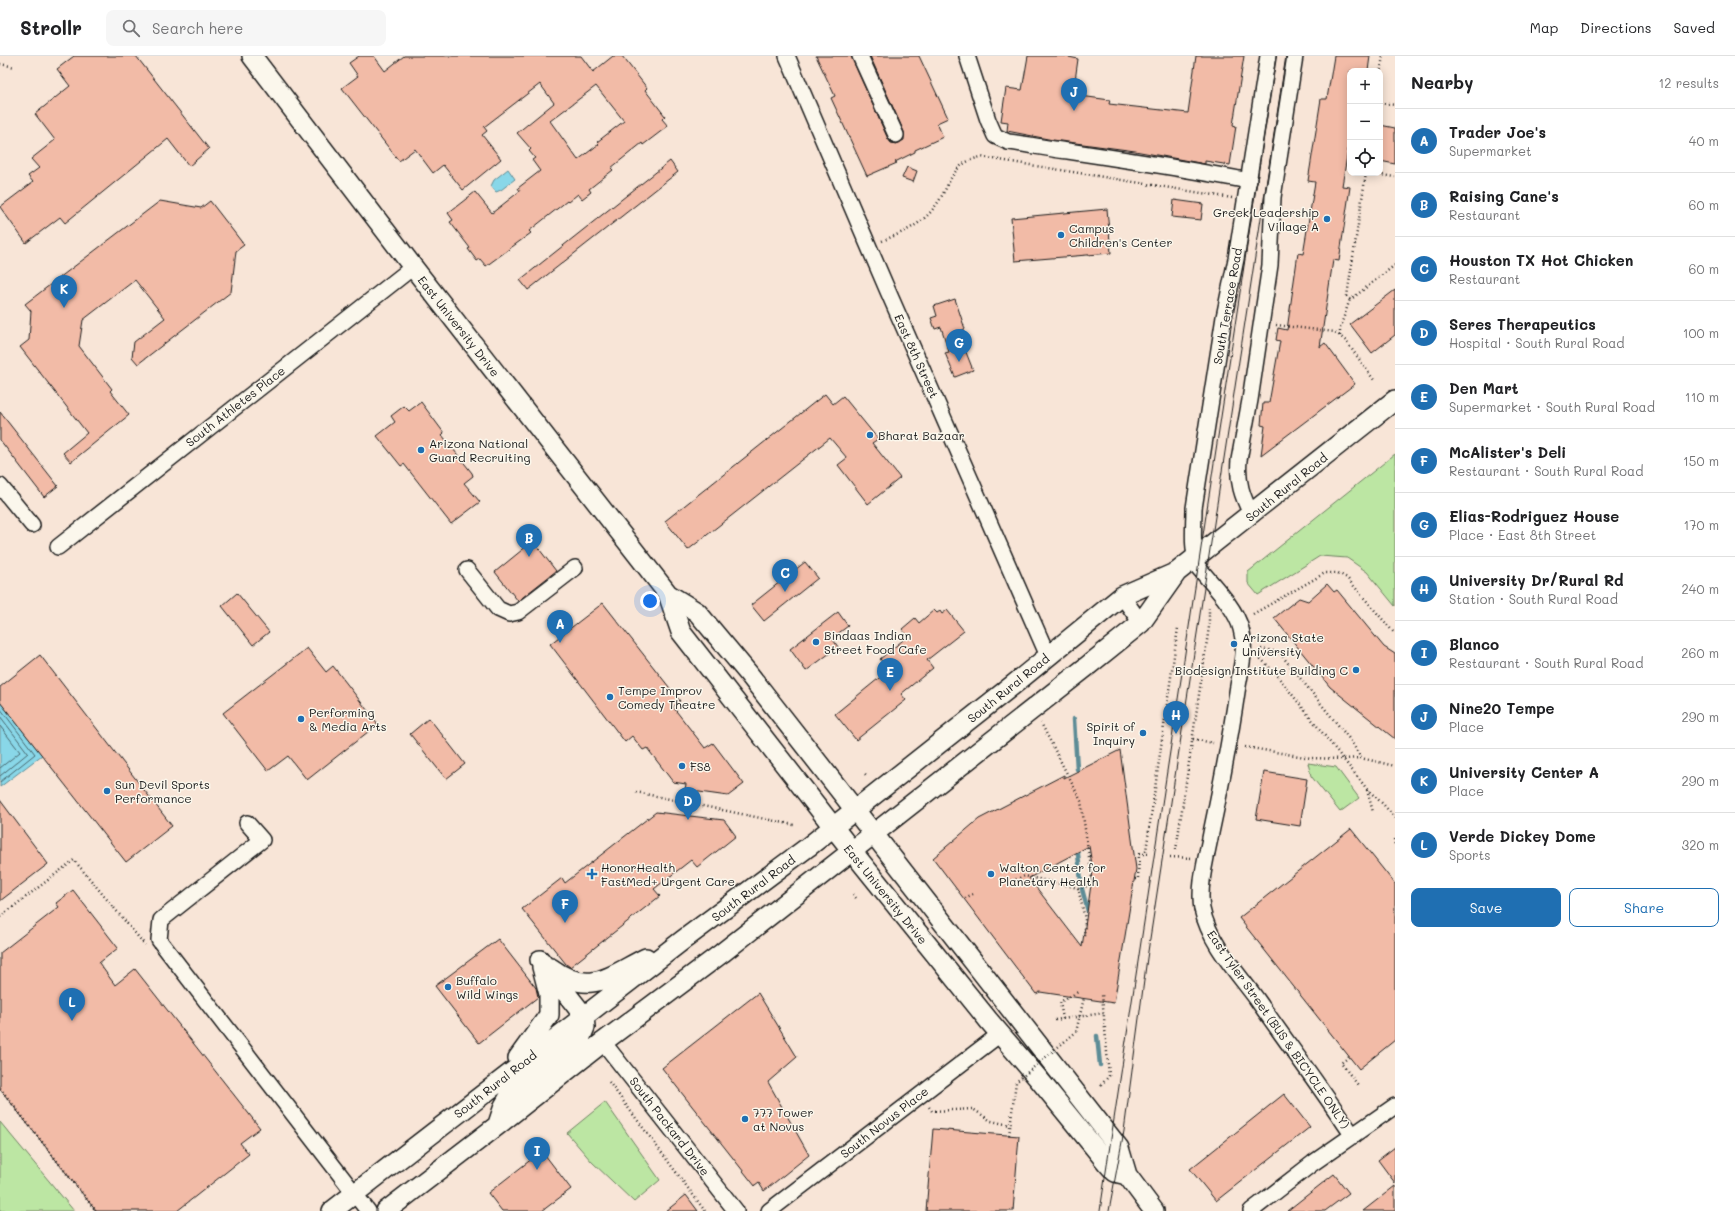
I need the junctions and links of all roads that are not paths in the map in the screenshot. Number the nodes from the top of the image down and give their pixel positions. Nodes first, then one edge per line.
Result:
1 (252, 56) edge
2 (787, 56) edge
3 (860, 56) edge
4 (967, 56) edge
5 (1268, 56) edge
6 (1295, 56) edge
7 (896, 135) dead end
8 (1249, 180) junction
9 (413, 267) junction
10 (1395, 400) edge
11 (0, 486) edge
12 (1252, 515) junction
13 (32, 525) dead end
14 (58, 547) dead end
15 (1194, 557) junction
16 (575, 568) dead end
17 (467, 570) dead end
18 (1177, 572) junction
19 (668, 594) junction
20 (1122, 596) junction
21 (1141, 623) junction
22 (1048, 656) junction
23 (856, 810) junction
24 (247, 823) dead end
25 (834, 827) junction
26 (874, 834) junction
27 (852, 851) junction
28 (683, 940) junction
29 (540, 960) junction
30 (584, 1016) junction
31 (1000, 1034) junction
32 (603, 1042) junction
33 (501, 1080) junction
34 (1395, 1106) edge
35 (498, 1126) junction
36 (1352, 1136) junction
37 (1127, 1175) junction
38 (355, 1193) junction
39 (332, 1211) edge
40 (368, 1211) edge
41 (386, 1211) edge
42 (736, 1211) edge
43 (769, 1211) edge
44 (1154, 1211) edge
45 (1251, 1211) edge

1 - 9 main road, East University Drive
2 - 22 street, East 8th Street
3 - 7 street
4 - 8 street
5 - 8 street, South Terrace Road
6 - 12 street
8 - 15 street, South Terrace Road
9 - 14 street, South Athletes Place
9 - 19 main road, East University Drive
10 - 12 main road, South Rural Road
11 - 13 street
12 - 15 main road, South Rural Road
15 - 18 main road, South Rural Road
15 - 36 street, East Tyler Street (BUS & BICYCLE ONLY)
16 - 17 street
18 - 20 main road, South Rural Road
18 - 21 main road, South Rural Road
19 - 23 main road, East University Drive
19 - 25 main road, East University Drive
20 - 21 street
20 - 22 main road, South Rural Road
21 - 26 main road, South Rural Road
22 - 23 main road, South Rural Road
23 - 25 main road, South Rural Road
23 - 26 main road, East University Drive
24 - 38 street
25 - 27 main road, East University Drive
25 - 28 main road, South Rural Road
26 - 27 main road, South Rural Road
26 - 37 main road, East University Drive
27 - 31 main road, East University Drive
27 - 32 main road, South Rural Road
28 - 29 main road
28 - 30 main road, South Rural Road
29 - 30 main road
29 - 33 main road
30 - 33 main road, South Rural Road
30 - 35 main road
31 - 37 main road, East University Drive
31 - 43 street, South Novus Place
32 - 35 main road, South Rural Road
32 - 42 street, South Packard Drive
33 - 38 main road, South Rural Road
34 - 36 street
35 - 41 main road, South Rural Road
36 - 45 street
37 - 44 main road, East University Drive
38 - 39 main road, South Rural Road
38 - 40 street

